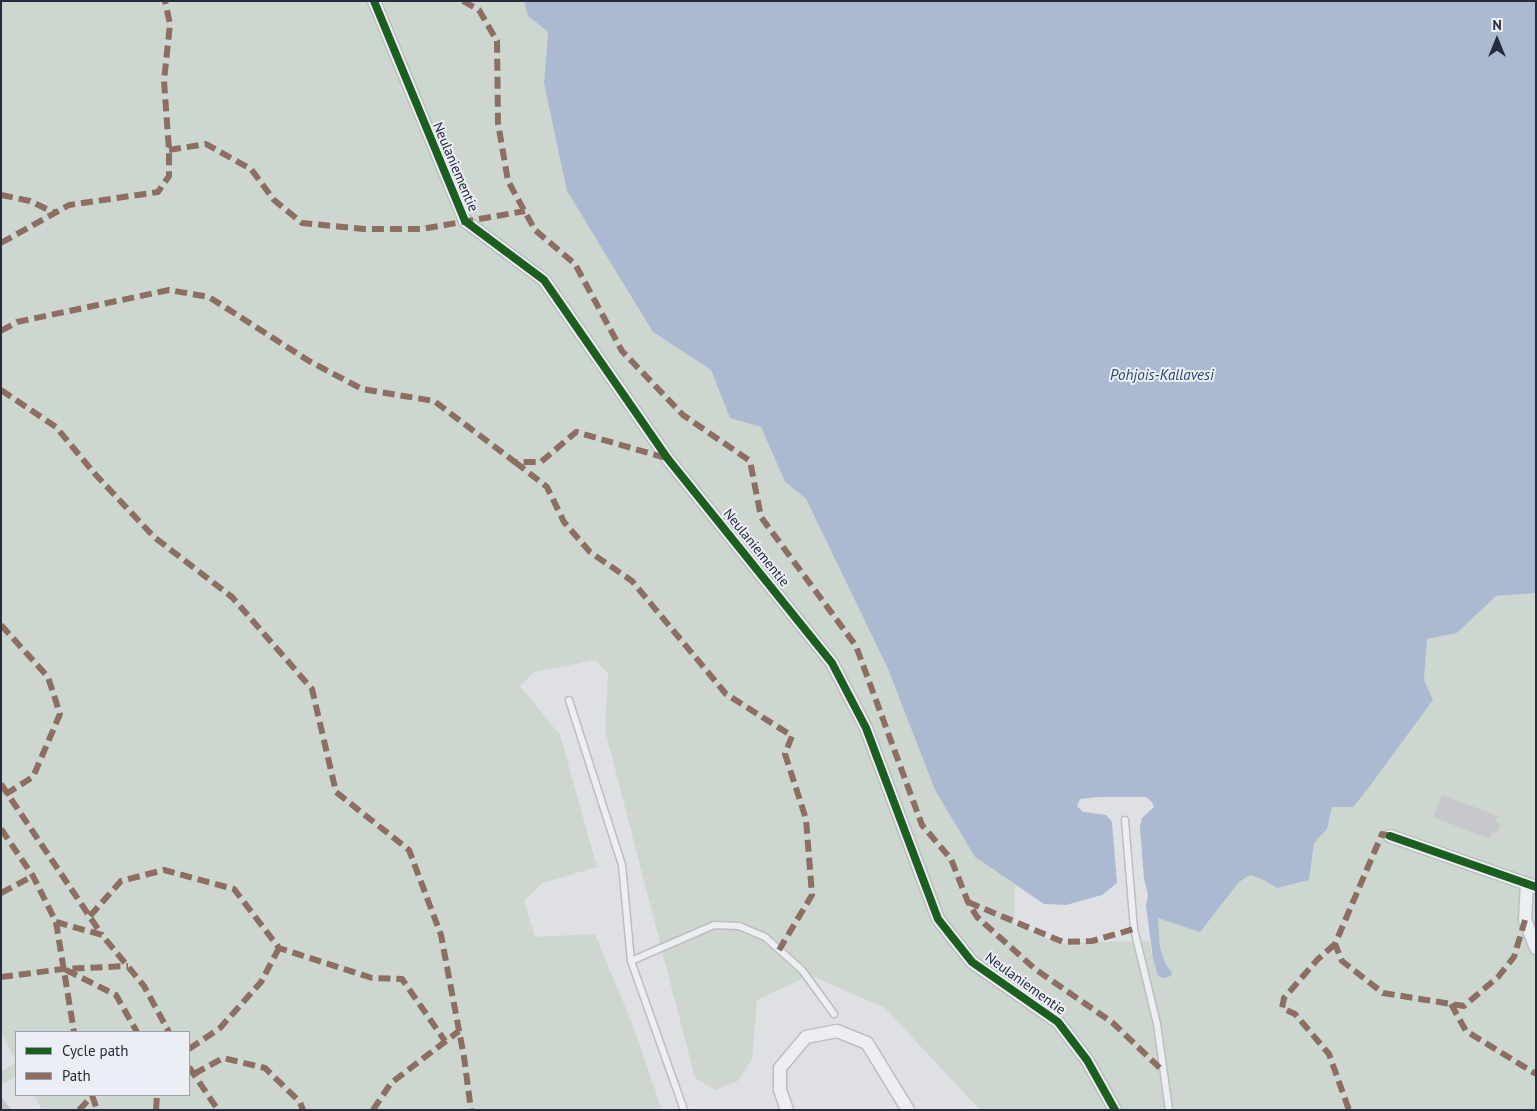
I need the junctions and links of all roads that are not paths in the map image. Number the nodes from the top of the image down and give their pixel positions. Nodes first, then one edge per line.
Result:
1 (374, 1) edge
2 (570, 700) dead end
3 (1125, 820) dead end
4 (1390, 836) dead end
5 (1531, 885) edge
6 (1536, 948) edge
7 (631, 961) junction
8 (834, 1014) dead end
9 (684, 1110) edge
10 (787, 1110) edge
11 (908, 1110) edge
12 (1115, 1110) edge
13 (1169, 1110) edge

1 - 12 street, Neulaniementie
2 - 7 lane
3 - 13 lane
4 - 5 street
5 - 6 street
7 - 8 lane
7 - 9 lane
10 - 11 street

